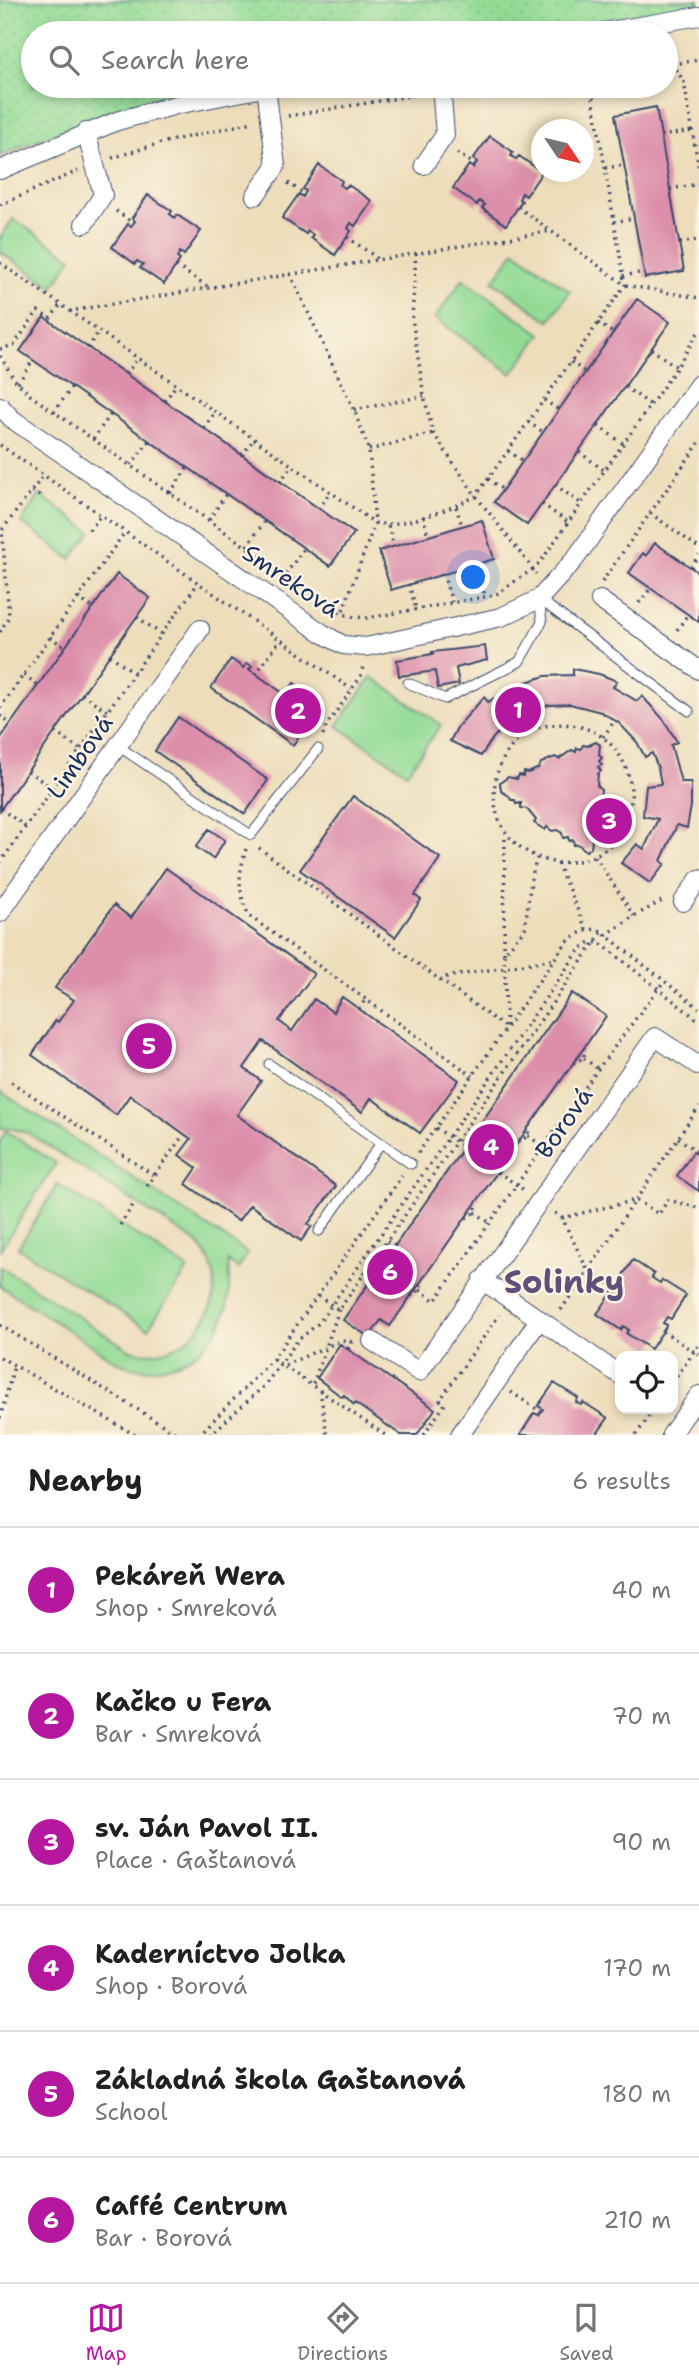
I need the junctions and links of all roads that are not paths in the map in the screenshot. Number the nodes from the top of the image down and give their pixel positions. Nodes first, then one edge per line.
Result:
1 (699, 17) edge
2 (674, 21) edge
3 (211, 98) edge
4 (270, 98) edge
5 (442, 98) edge
6 (86, 132) junction
7 (424, 165) dead end
8 (0, 170) edge
9 (255, 196) dead end
10 (84, 224) dead end
11 (699, 384) edge
12 (0, 407) edge
13 (544, 594) junction
14 (598, 595) road end
15 (200, 629) dead end
16 (699, 670) edge
17 (408, 683) dead end
18 (689, 711) dead end
19 (118, 747) junction
20 (318, 749) road end
21 (699, 880) edge
22 (683, 902) road end
23 (0, 913) edge
24 (270, 1064) dead end
25 (699, 1066) edge
26 (381, 1143) junction
27 (411, 1164) road end
28 (319, 1231) dead end
29 (482, 1280) junction
30 (544, 1324) junction
31 (372, 1341) dead end
32 (615, 1372) edge
33 (699, 1395) edge
34 (678, 1411) edge
35 (676, 1414) edge
36 (460, 1435) edge
37 (671, 1435) edge

1 - 2 street
3 - 6 street
4 - 9 street
5 - 7 street
6 - 8 street
6 - 10 street
11 - 13 street, Smreková
12 - 13 street, Smreková
13 - 17 lane
13 - 18 lane
14 - 16 street
15 - 19 street, Limbová
19 - 20 lane
19 - 23 street, Limbová
21 - 22 street
24 - 26 lane
25 - 29 street, Borová
26 - 27 lane
26 - 28 lane
29 - 30 street
29 - 31 street, Borová
30 - 32 street
30 - 36 street
33 - 34 street
35 - 37 street

